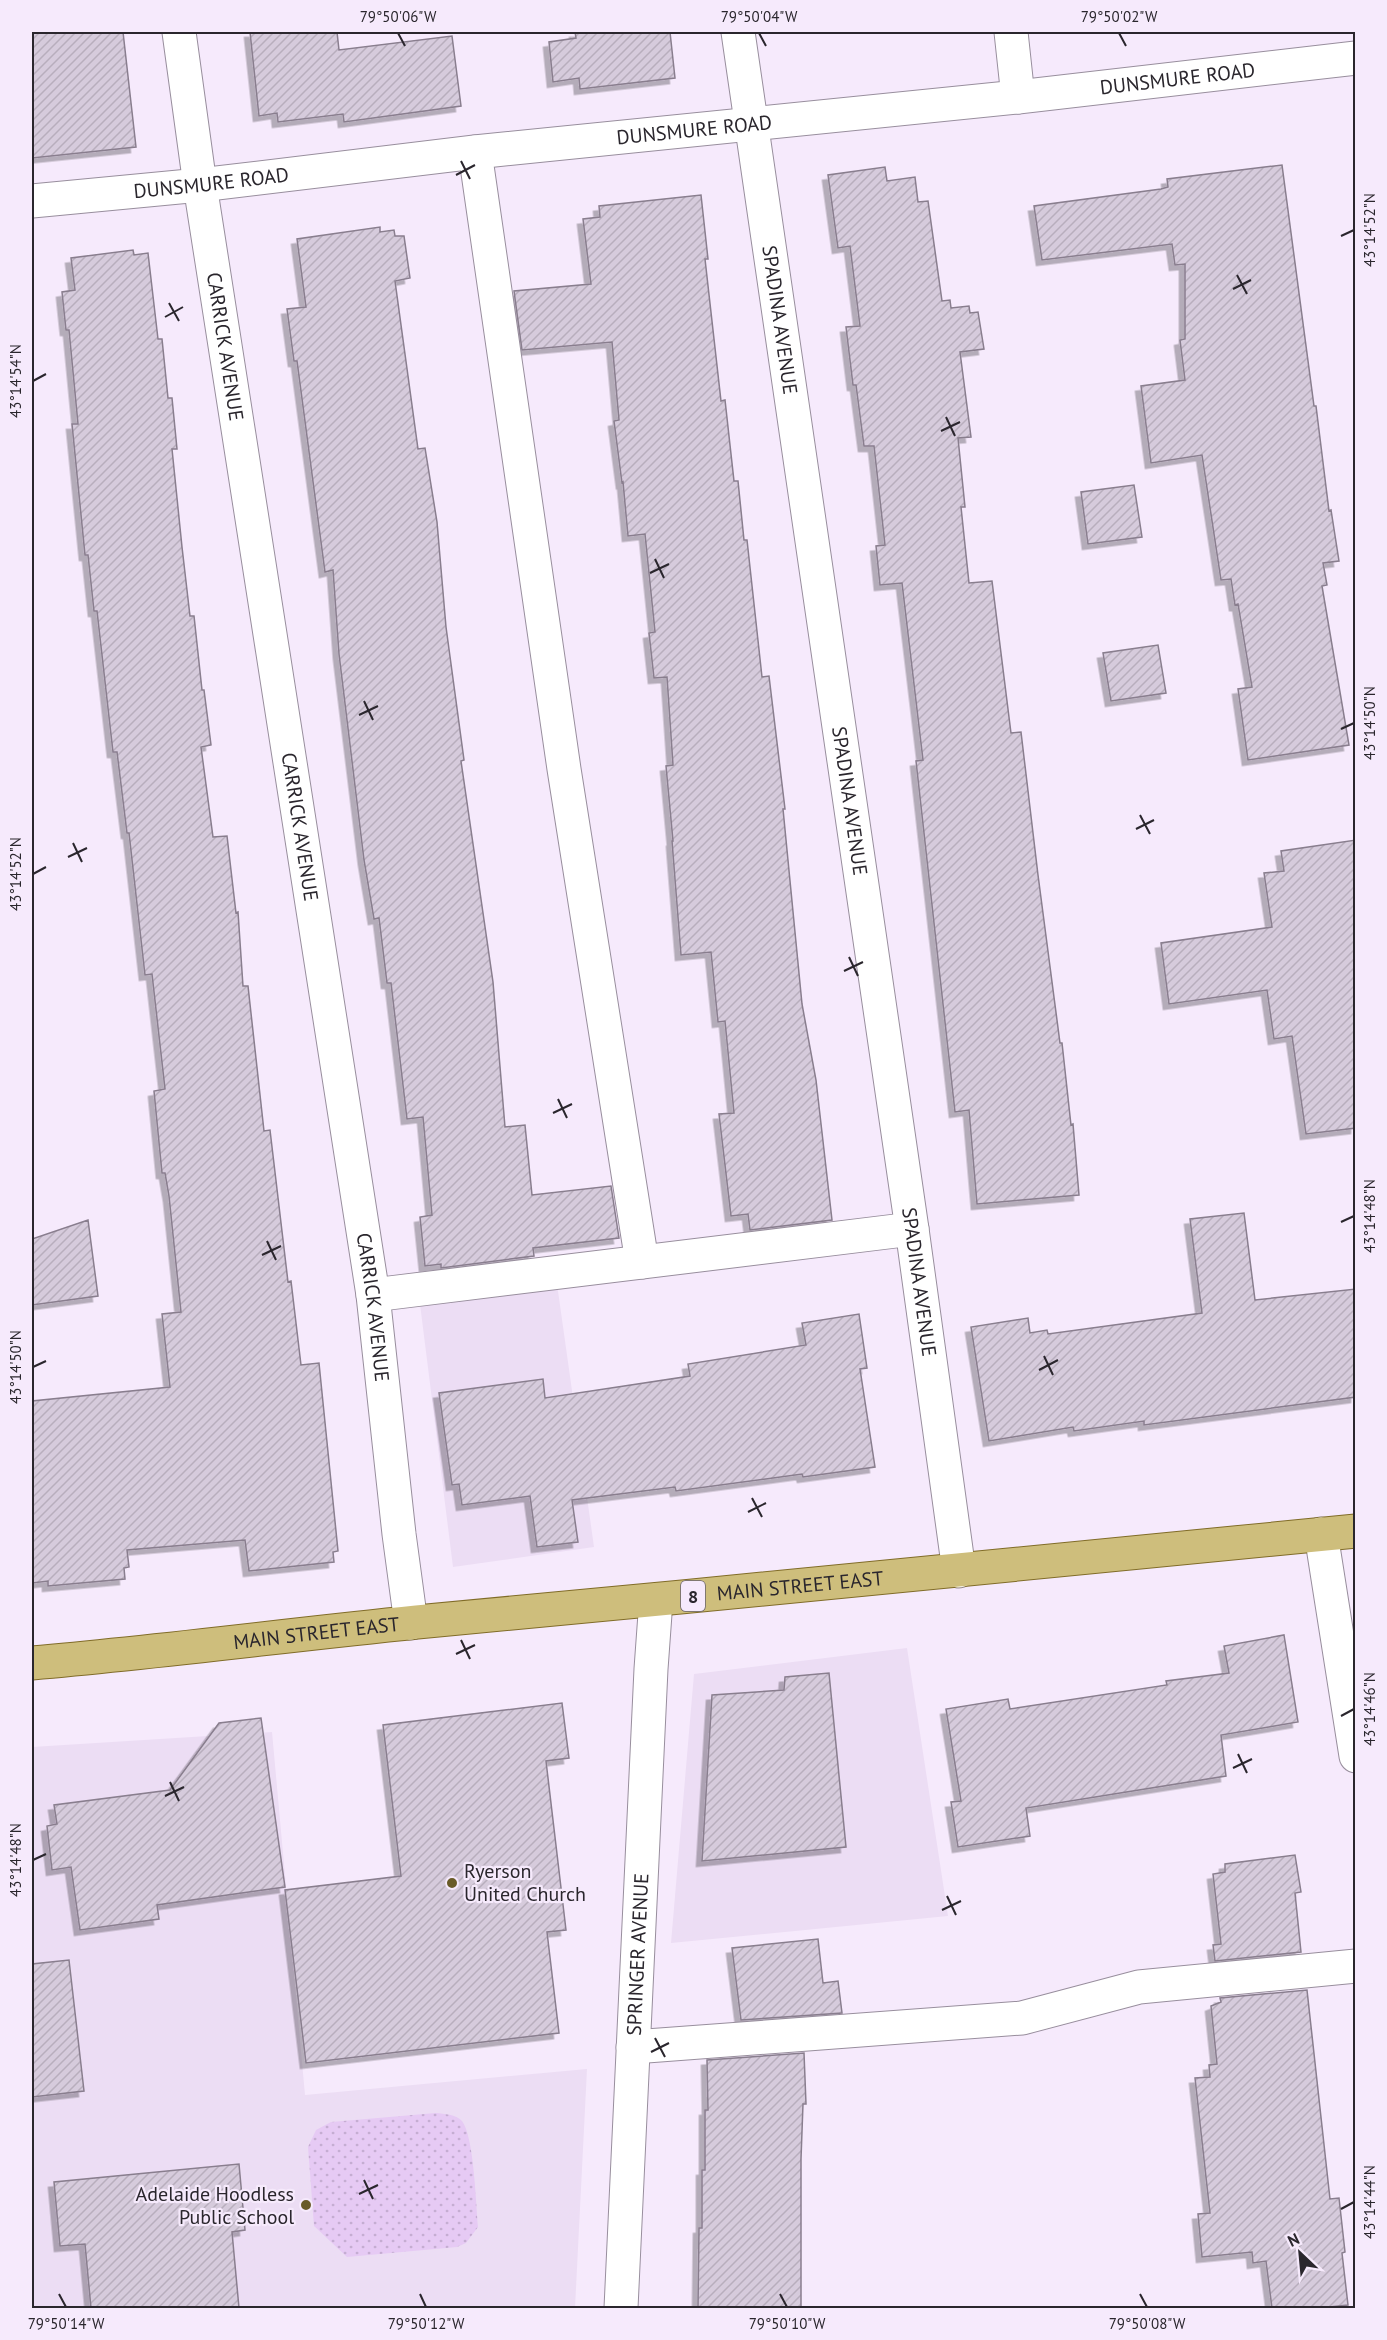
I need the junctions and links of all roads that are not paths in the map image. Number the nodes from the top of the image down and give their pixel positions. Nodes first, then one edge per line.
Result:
1 (179, 32) edge
2 (738, 32) edge
3 (1011, 32) edge
4 (1353, 32) edge
5 (1356, 50) edge
6 (1356, 58) edge
7 (1018, 97) junction
8 (752, 124) junction
9 (475, 152) junction
10 (200, 185) junction
11 (32, 201) edge
12 (912, 1229) junction
13 (642, 1262) junction
14 (373, 1295) junction
15 (1356, 1531) edge
16 (1321, 1534) junction
17 (959, 1571) junction
18 (656, 1600) junction
19 (411, 1623) junction
20 (32, 1663) edge
21 (1356, 1756) edge
22 (1356, 1966) edge
23 (633, 2047) junction
24 (621, 2308) edge

1 - 10 street, CARRICK AVENUE
2 - 8 street, SPADINA AVENUE
3 - 7 street
4 - 5 street
6 - 7 street, DUNSMURE ROAD
7 - 8 street, DUNSMURE ROAD
8 - 9 street, DUNSMURE ROAD
8 - 12 street, SPADINA AVENUE
9 - 10 street, DUNSMURE ROAD
9 - 13 street
10 - 11 street, DUNSMURE ROAD
10 - 14 street, CARRICK AVENUE
12 - 13 street
12 - 17 street, SPADINA AVENUE
13 - 14 street
14 - 19 street, CARRICK AVENUE
15 - 16 main road, MAIN STREET EAST / 8
16 - 17 main road, MAIN STREET EAST / 8
16 - 21 street
17 - 18 main road, MAIN STREET EAST / 8
18 - 19 main road, MAIN STREET EAST / 8
18 - 23 street, SPRINGER AVENUE
19 - 20 main road, MAIN STREET EAST / 8
22 - 23 street
23 - 24 street, SPRINGER AVENUE

